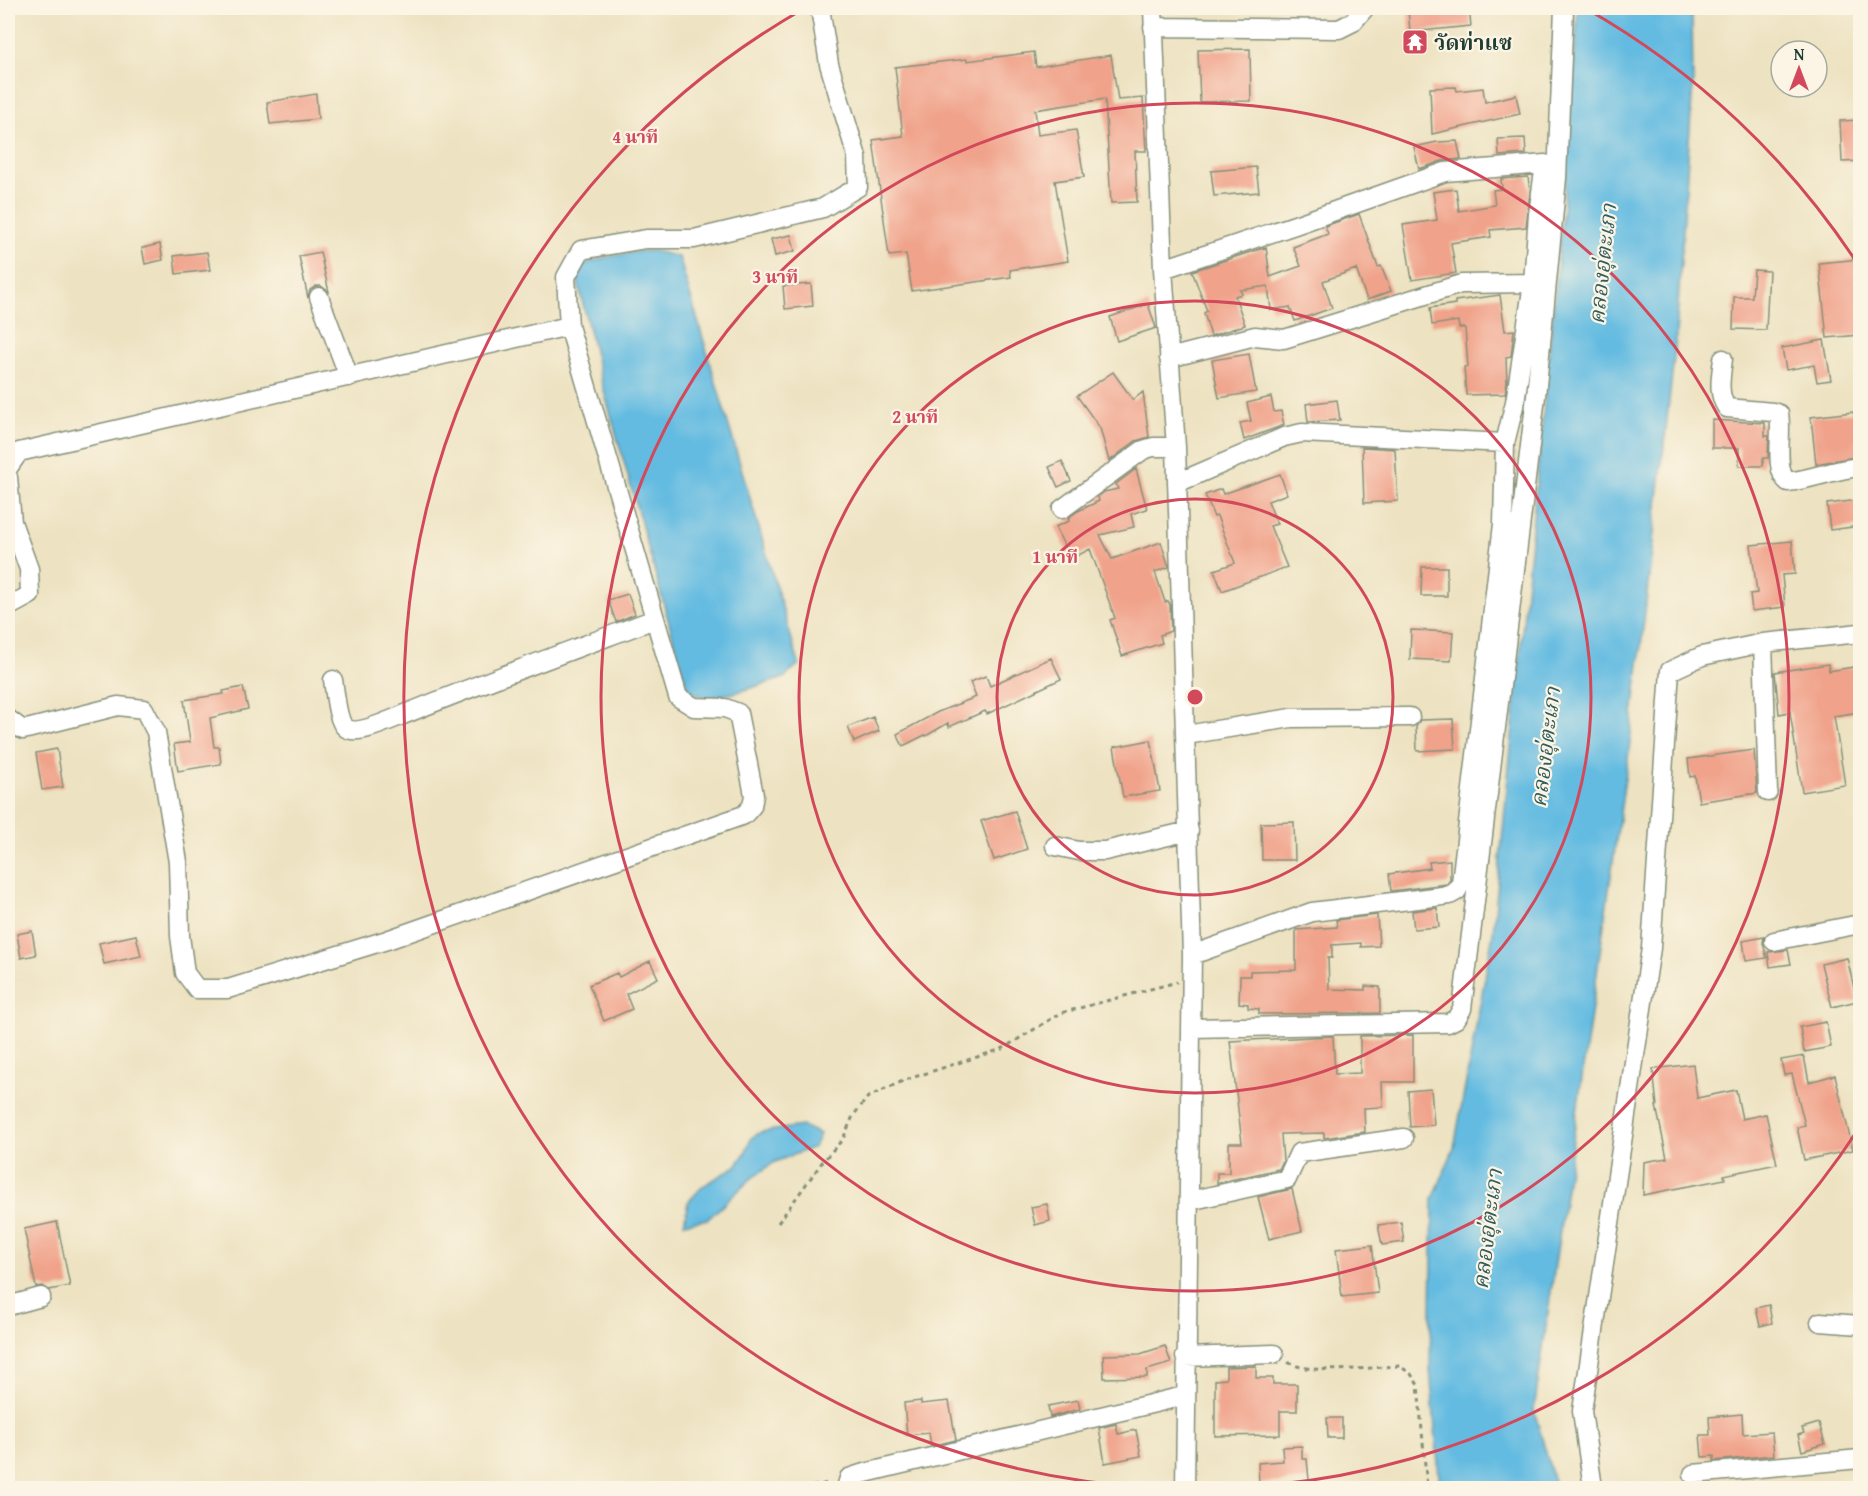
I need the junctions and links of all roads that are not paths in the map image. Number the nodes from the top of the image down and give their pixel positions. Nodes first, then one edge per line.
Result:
1 (820, 8) edge
2 (1153, 8) edge
3 (1365, 8) edge
4 (1564, 8) edge
5 (1153, 27) junction
6 (1163, 269) junction
7 (1533, 283) junction
8 (319, 297) dead end
9 (569, 326) junction
10 (1169, 358) junction
11 (1723, 359) dead end
12 (349, 376) junction
13 (1505, 443) junction
14 (1176, 447) junction
15 (1860, 466) edge
16 (8, 468) edge
17 (8, 477) edge
18 (1177, 483) junction
19 (1062, 509) dead end
20 (10, 523) edge
21 (8, 607) edge
22 (655, 620) junction
23 (1860, 633) edge
24 (1763, 643) junction
25 (333, 680) dead end
26 (1410, 717) dead end
27 (8, 719) edge
28 (1186, 735) junction
29 (1768, 792) dead end
30 (1189, 831) junction
31 (1055, 846) dead end
32 (1860, 924) edge
33 (1774, 941) dead end
34 (1192, 955) junction
35 (1192, 1028) junction
36 (1404, 1138) dead end
37 (1189, 1201) junction
38 (41, 1297) dead end
39 (8, 1306) edge
40 (1820, 1322) dead end
41 (1860, 1325) edge
42 (1274, 1354) road end
43 (1185, 1357) junction
44 (1184, 1396) junction
45 (1860, 1459) edge
46 (1693, 1474) dead end
47 (847, 1483) edge
48 (1185, 1488) edge
49 (1593, 1488) edge

1 - 9 street
2 - 5 street
3 - 5 street
4 - 35 street
5 - 6 street
6 - 7 street
6 - 10 street
7 - 10 street
7 - 13 street
8 - 12 street
9 - 12 street
9 - 22 street
10 - 14 street
11 - 15 street
12 - 16 street
13 - 18 street
13 - 34 street
14 - 18 street
14 - 19 street
17 - 20 street
18 - 28 street
20 - 21 street
22 - 25 street
22 - 27 street
23 - 24 street
24 - 29 street
24 - 49 street
26 - 28 street
28 - 30 street
30 - 31 street
30 - 34 street
32 - 33 street
34 - 35 street
35 - 37 street
36 - 37 street
37 - 43 street
38 - 39 street
40 - 41 street
42 - 43 street
43 - 44 street
44 - 47 street
44 - 48 street
45 - 46 street

